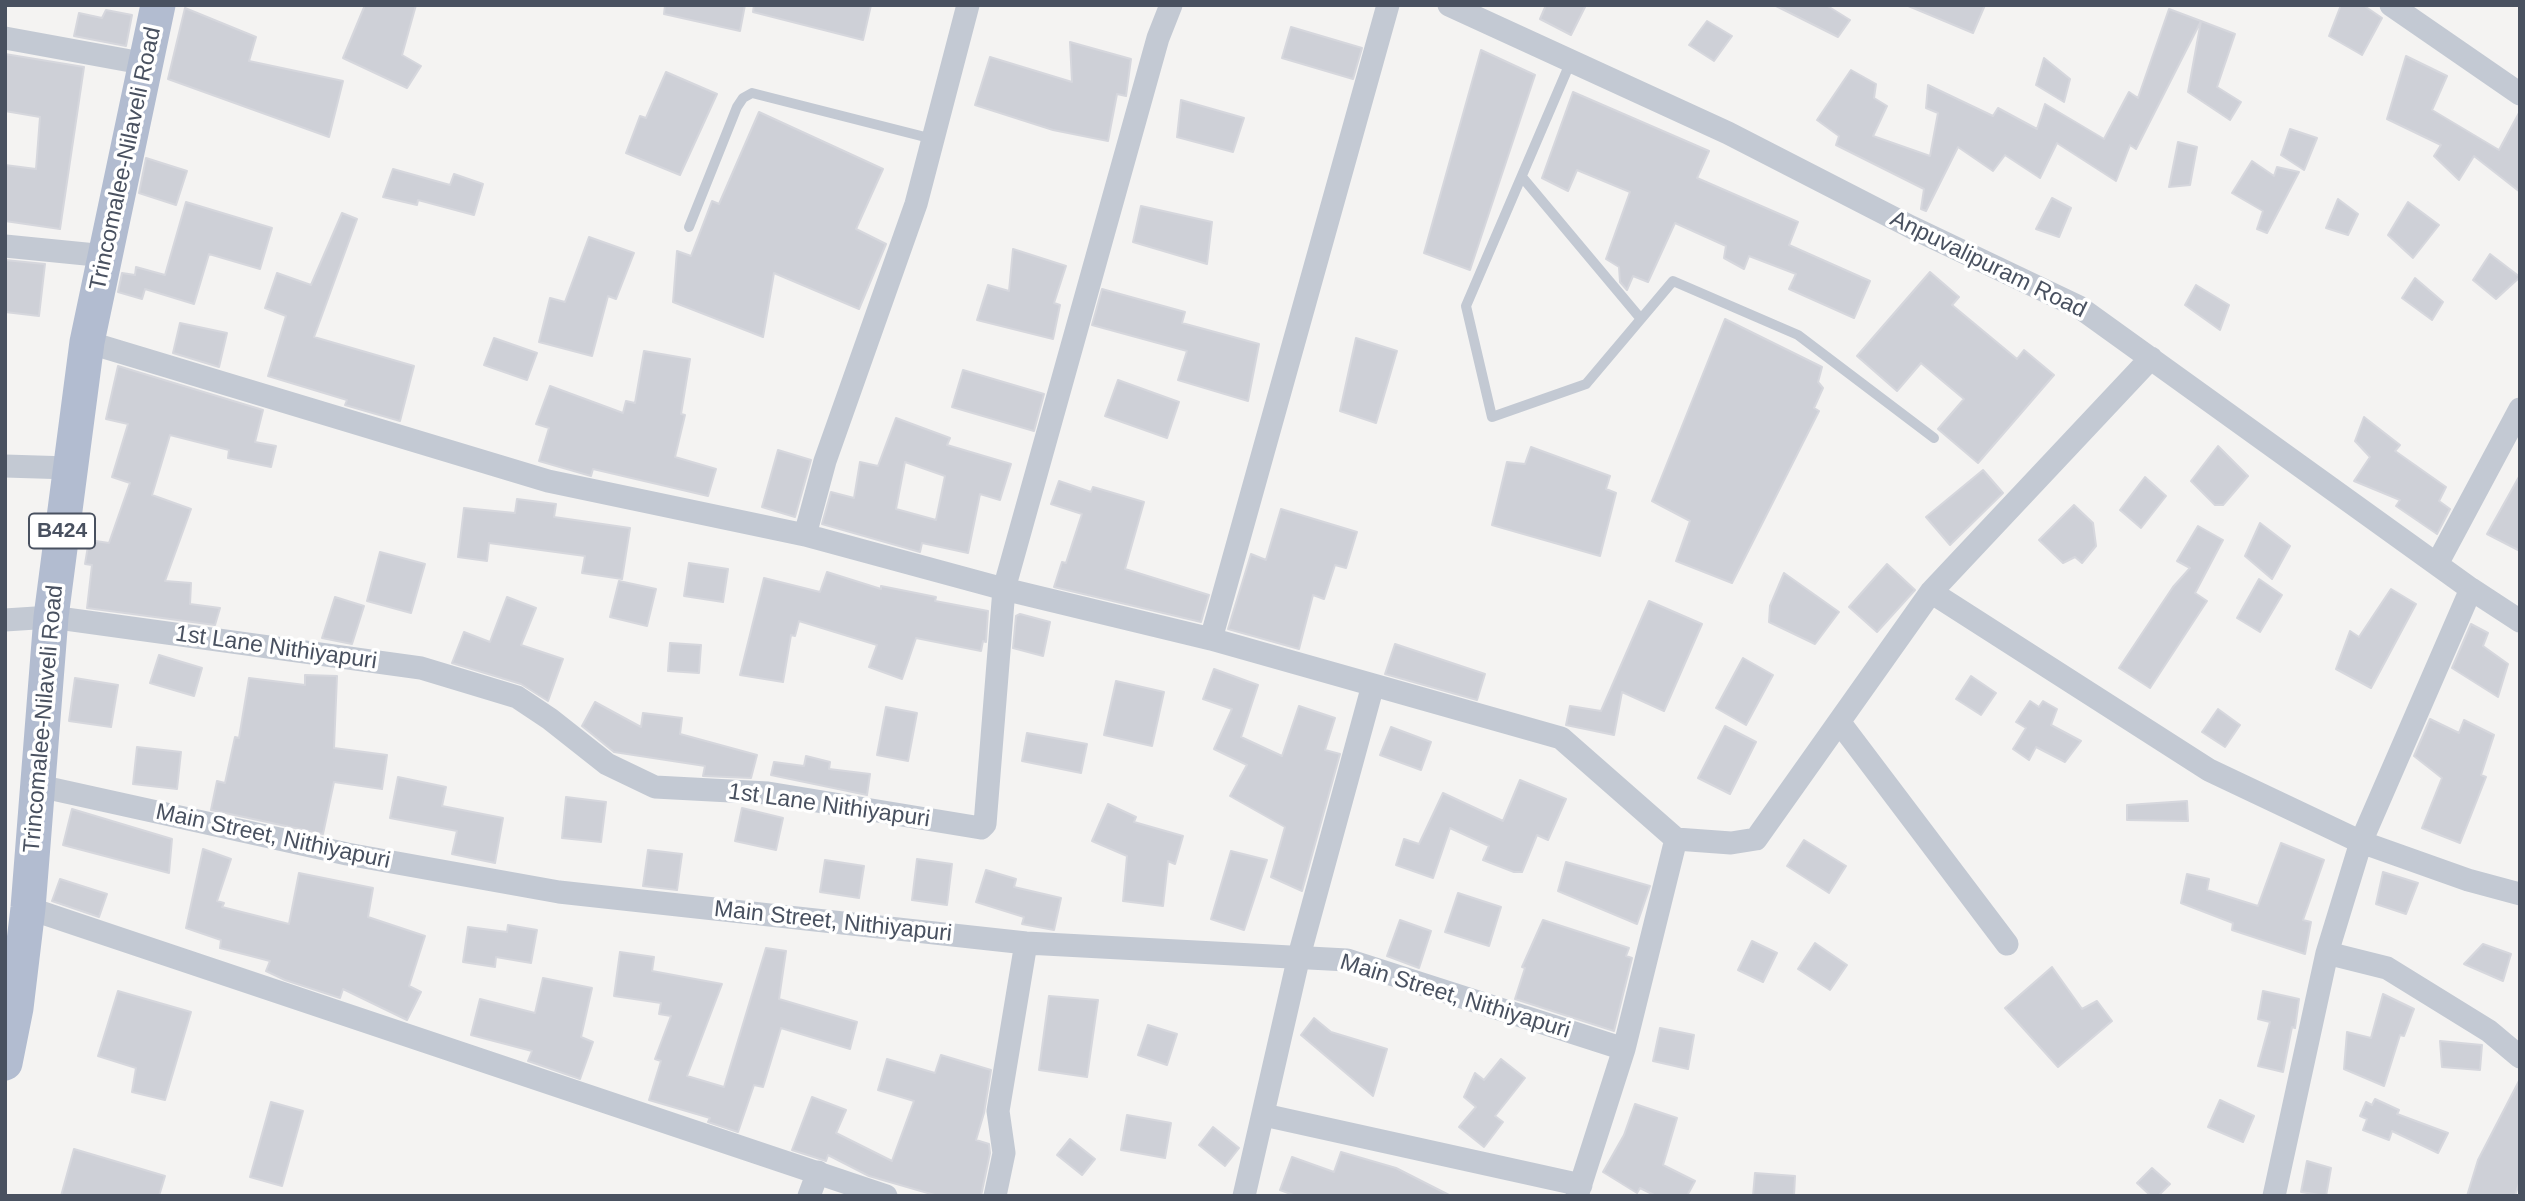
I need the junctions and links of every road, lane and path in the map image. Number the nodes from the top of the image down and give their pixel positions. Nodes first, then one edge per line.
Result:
1 (158, 5) edge
2 (968, 5) edge
3 (1171, 5) edge
4 (1388, 5) edge
5 (1449, 5) edge
6 (2391, 5) edge
7 (5, 38) edge
8 (1571, 61) junction
9 (146, 64) junction
10 (2520, 94) edge
11 (933, 139) junction
12 (1522, 177) junction
13 (689, 227) dead end
14 (5, 246) edge
15 (106, 256) junction
16 (1641, 319) junction
17 (87, 342) junction
18 (2151, 358) junction
19 (2520, 409) edge
20 (1934, 438) dead end
21 (5, 466) edge
22 (70, 468) junction
23 (805, 535) junction
24 (2437, 564) junction
25 (1004, 589) junction
26 (2471, 589) junction
27 (1931, 592) junction
28 (51, 617) junction
29 (5, 620) edge
30 (2520, 621) edge
31 (1212, 639) junction
32 (1373, 685) junction
33 (1840, 723) junction
34 (38, 786) junction
35 (1676, 839) junction
36 (2361, 842) junction
37 (2520, 894) edge
38 (27, 908) junction
39 (1026, 943) junction
40 (2007, 944) dead end
41 (2327, 953) junction
42 (1299, 956) junction
43 (1624, 1049) junction
44 (2520, 1057) edge
45 (5, 1063) edge
46 (1264, 1115) junction
47 (818, 1172) junction
48 (1579, 1190) edge
49 (809, 1196) edge
50 (886, 1196) edge
51 (995, 1196) edge
52 (1244, 1196) edge
53 (2274, 1196) edge

1 - 9 main road, Trincomalee-Nilaveli Road / B424
2 - 11 street
3 - 25 street
4 - 31 street
5 - 8 street, Anpuvalipuram Road
6 - 10 street
7 - 9 street
8 - 12 lane
8 - 18 street, Anpuvalipuram Road
9 - 15 main road, Trincomalee-Nilaveli Road / B424
11 - 13 lane
11 - 23 street
12 - 16 lane
12 - 16 lane
14 - 15 street
15 - 17 main road, Trincomalee-Nilaveli Road / B424
16 - 20 lane
17 - 22 main road, Trincomalee-Nilaveli Road / B424
17 - 23 street
18 - 24 street, Anpuvalipuram Road
18 - 27 street
19 - 24 street
21 - 22 street
22 - 28 main road, Trincomalee-Nilaveli Road / B424
23 - 25 street
24 - 26 street, Anpuvalipuram Road
25 - 28 street, 1st Lane Nithiyapuri
25 - 31 street
26 - 30 street, Anpuvalipuram Road
26 - 36 street
27 - 33 street
27 - 36 street
28 - 29 street
28 - 34 main road, Trincomalee-Nilaveli Road / B424
31 - 32 street
32 - 35 street
32 - 42 street
33 - 35 street
33 - 40 street
34 - 38 main road, Trincomalee-Nilaveli Road / B424
34 - 39 street, Main Street, Nithiyapuri
35 - 43 street
36 - 37 street
36 - 41 street
38 - 45 main road, Trincomalee-Nilaveli Road / B424
38 - 47 street
39 - 42 street, Main Street, Nithiyapuri
39 - 51 street
41 - 44 street
41 - 53 street
42 - 43 street, Main Street, Nithiyapuri
42 - 46 street
43 - 48 street
46 - 48 street
46 - 52 street
47 - 49 street
47 - 50 street

